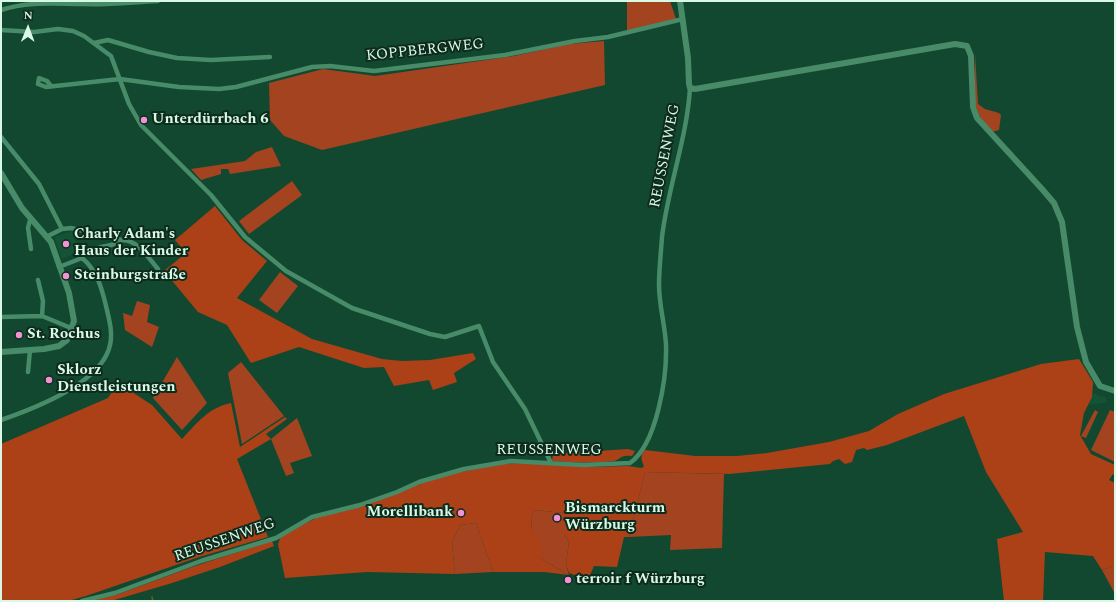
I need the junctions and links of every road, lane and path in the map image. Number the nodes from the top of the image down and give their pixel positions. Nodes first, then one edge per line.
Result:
1 (158, 1) edge
2 (680, 1) edge
3 (1, 10) edge
4 (683, 19) junction
5 (1, 30) edge
6 (94, 43) junction
7 (270, 57) dead end
8 (120, 79) junction
9 (51, 86) dead end
10 (690, 88) junction
11 (1, 137) edge
12 (1, 173) edge
13 (30, 220) junction
14 (62, 229) junction
15 (48, 236) junction
16 (122, 240) junction
17 (31, 249) dead end
18 (82, 258) junction
19 (59, 267) junction
20 (158, 269) dead end
21 (38, 280) dead end
22 (42, 316) junction
23 (1, 317) edge
24 (72, 328) junction
25 (30, 350) junction
26 (1, 352) edge
27 (28, 372) dead end
28 (1115, 391) edge
29 (1, 420) edge
30 (551, 463) junction
31 (82, 601) edge

1 - 3 street
2 - 4 street
4 - 8 street, KOPPBERGWEG
4 - 10 street
5 - 6 street
6 - 7 street
6 - 8 street
8 - 9 street, KOPPBERGWEG
8 - 30 street
10 - 28 street
10 - 30 street, REUSSENWEG
11 - 14 street
12 - 13 street
13 - 15 street
13 - 17 street
14 - 15 street
14 - 16 street
15 - 19 street
16 - 18 street
16 - 20 street
18 - 19 street
18 - 29 street
19 - 24 street
21 - 22 street
22 - 23 street
22 - 24 street
24 - 25 street
25 - 26 street
25 - 27 street
30 - 31 street, REUSSENWEG

